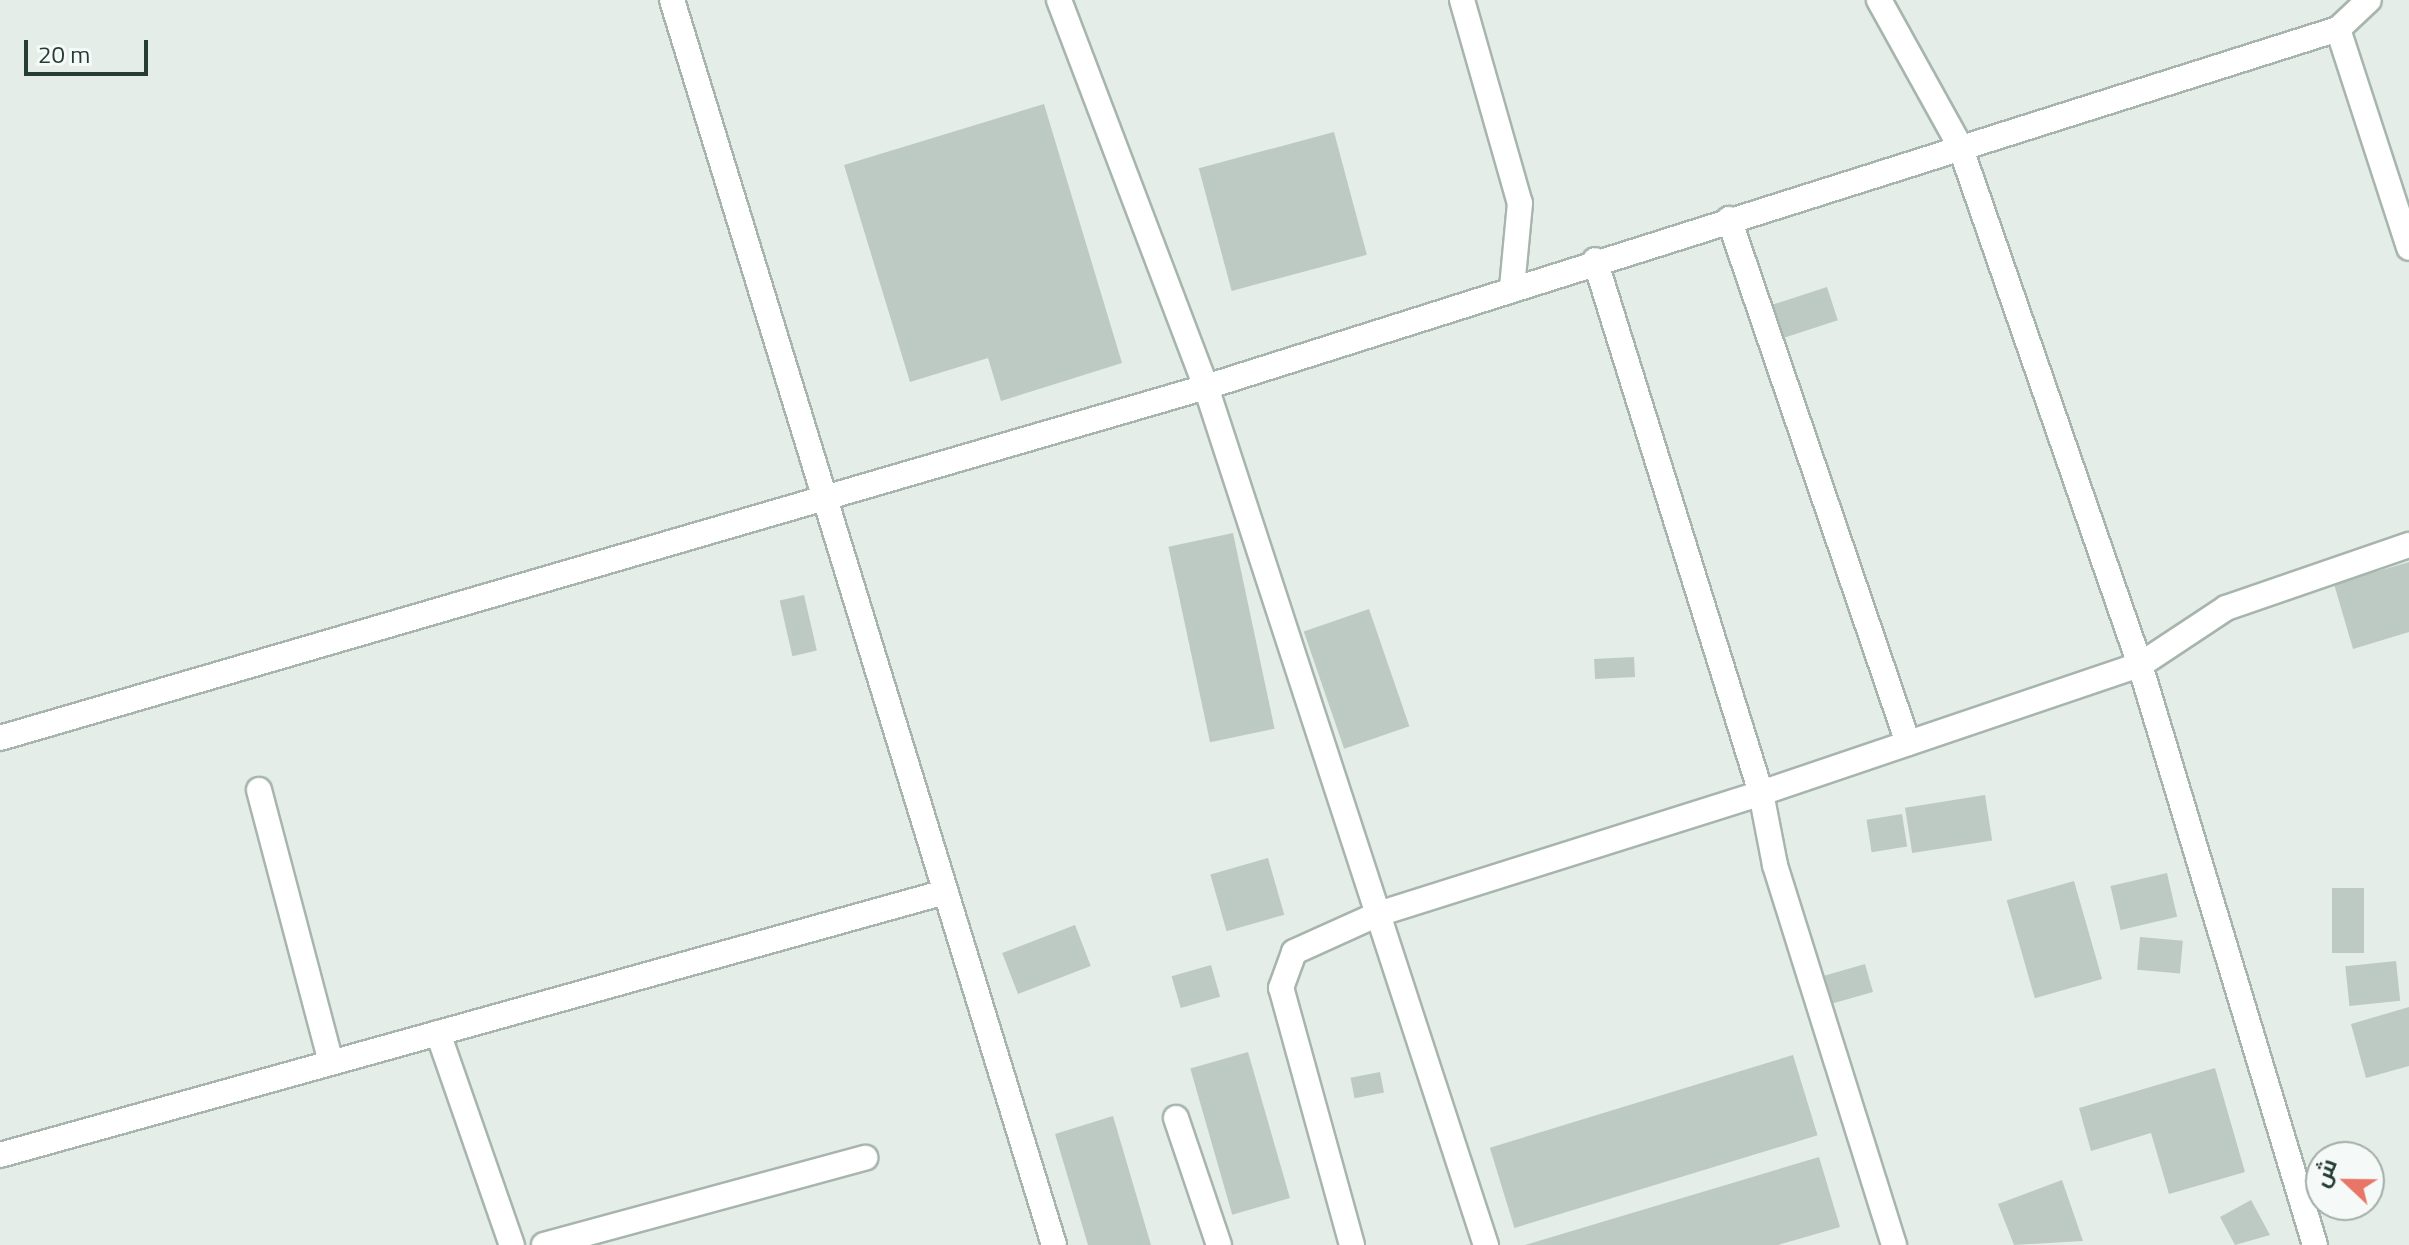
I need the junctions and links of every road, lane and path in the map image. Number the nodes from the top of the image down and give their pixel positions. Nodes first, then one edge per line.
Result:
1 (672, 0) edge
2 (1059, 0) edge
3 (1462, 0) edge
4 (1879, 0) edge
5 (2369, 0) edge
6 (2338, 29) junction
7 (1960, 146) junction
8 (1729, 219) junction
9 (2409, 248) edge
10 (1595, 260) junction
11 (1512, 288) junction
12 (1206, 387) junction
13 (826, 502) junction
14 (2409, 545) edge
15 (2140, 665) junction
16 (0, 738) edge
17 (1908, 743) junction
18 (259, 790) dead end
19 (1761, 793) junction
20 (945, 892) junction
21 (1378, 914) junction
22 (438, 1033) junction
23 (331, 1063) junction
24 (1176, 1118) dead end
25 (0, 1155) edge
26 (865, 1158) dead end
27 (512, 1245) edge
28 (544, 1245) edge
29 (1054, 1245) edge
30 (1219, 1245) edge
31 (1352, 1245) edge
32 (1486, 1245) edge
33 (1894, 1245) edge
34 (2315, 1245) edge

1 - 13 street
2 - 12 street
3 - 11 street
4 - 7 street
5 - 6 street
6 - 7 street
6 - 9 street
7 - 8 street
7 - 15 street
8 - 10 street
8 - 17 street
10 - 11 street
10 - 19 street
11 - 12 street
12 - 13 street
12 - 21 street
13 - 16 street
13 - 20 street
14 - 15 street
15 - 17 street
15 - 34 street
17 - 19 street
18 - 23 street
19 - 21 street
19 - 33 street
20 - 22 street
20 - 29 street
21 - 31 street
21 - 32 street
22 - 23 street
22 - 27 street
23 - 25 street
24 - 30 street
26 - 28 street

